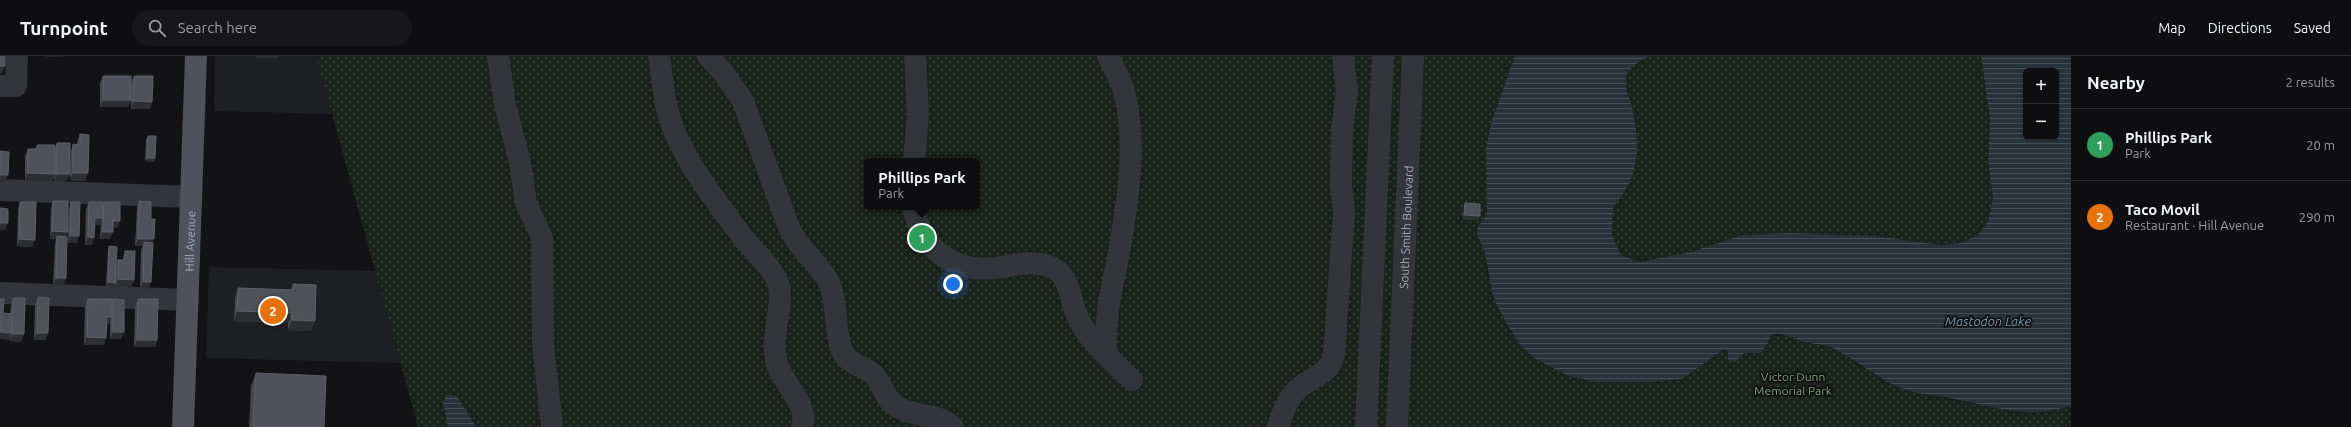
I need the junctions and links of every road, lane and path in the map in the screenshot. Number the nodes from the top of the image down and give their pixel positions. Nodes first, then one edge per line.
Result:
1 (17, 56) edge
2 (196, 56) edge
3 (498, 56) edge
4 (659, 56) edge
5 (708, 56) edge
6 (915, 56) edge
7 (1108, 56) edge
8 (1343, 56) edge
9 (1383, 56) edge
10 (1414, 56) edge
11 (0, 86) edge
12 (914, 158) edge
13 (0, 190) edge
14 (191, 197) junction
15 (914, 210) edge
16 (0, 293) edge
17 (188, 300) junction
18 (1106, 354) junction
19 (1132, 380) dead end
20 (1367, 397) junction
21 (1399, 398) junction
22 (183, 427) edge
23 (552, 427) edge
24 (802, 427) edge
25 (953, 427) edge
26 (1278, 427) edge
27 (1366, 427) edge
28 (1398, 427) edge

1 - 11 street
2 - 14 main road, Hill Avenue
3 - 23 street
4 - 24 street
5 - 25 street
6 - 12 street
7 - 18 street
8 - 26 street
9 - 20 street
10 - 21 street, South Smith Boulevard
13 - 14 street
14 - 17 main road, Hill Avenue
15 - 18 street
16 - 17 street
17 - 22 main road, Hill Avenue
18 - 19 street
20 - 21 street
20 - 27 street
21 - 28 street, South Smith Boulevard

